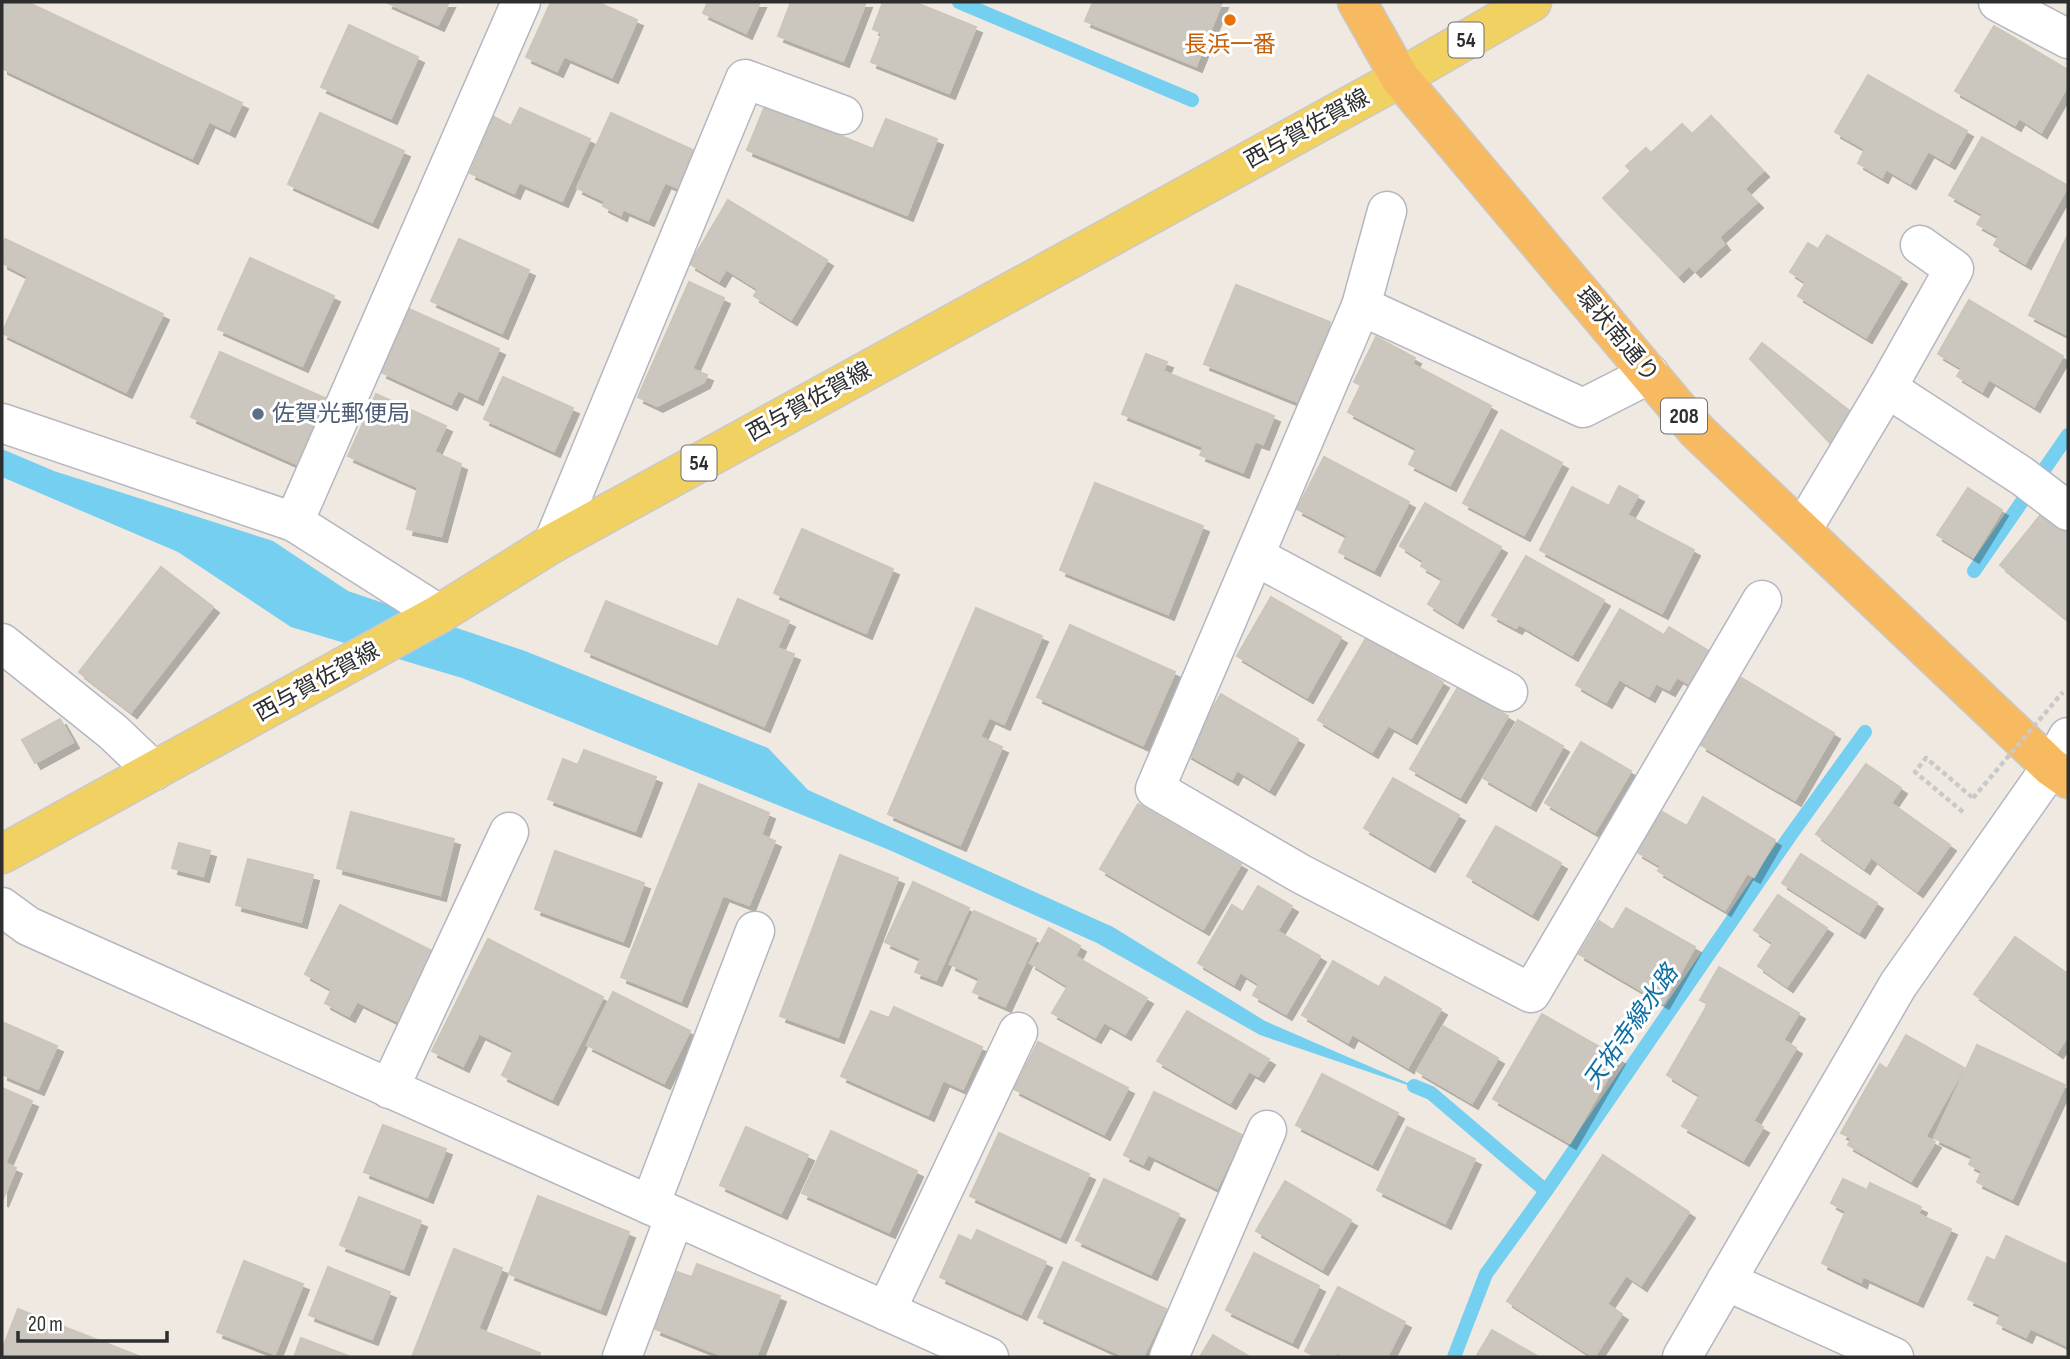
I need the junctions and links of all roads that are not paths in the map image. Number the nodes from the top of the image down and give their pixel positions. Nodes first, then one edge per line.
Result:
1 (521, 2) edge
2 (1357, 2) edge
3 (1532, 2) edge
4 (1998, 2) edge
5 (2068, 39) edge
6 (1400, 78) junction
7 (843, 115) dead end
8 (1387, 211) dead end
9 (1920, 245) dead end
10 (1361, 306) junction
11 (1650, 374) junction
12 (1887, 388) junction
13 (2, 424) edge
14 (2047, 494) edge
15 (294, 522) junction
16 (1802, 530) junction
17 (553, 543) junction
18 (1255, 556) junction
19 (1762, 600) dead end
20 (439, 614) junction
21 (2, 643) edge
22 (1508, 692) dead end
23 (2063, 761) edge
24 (155, 771) junction
25 (509, 832) dead end
26 (2, 854) edge
27 (2, 907) edge
28 (755, 930) dead end
29 (1018, 1032) dead end
30 (389, 1089) junction
31 (1267, 1130) dead end
32 (662, 1210) junction
33 (1726, 1281) junction
34 (886, 1311) junction
35 (622, 1357) edge
36 (989, 1357) edge
37 (1169, 1357) edge
38 (1682, 1357) edge
39 (1894, 1357) edge

1 - 15 street
2 - 6 highway, 環状南通り / 208
3 - 6 main road, 54
4 - 5 street
6 - 11 highway, 環状南通り / 208
6 - 17 main road, 西与賀佐賀線 / 54
7 - 17 street
8 - 10 street
9 - 12 street
10 - 11 street
10 - 18 street
11 - 16 highway, 環状南通り / 208
12 - 14 street
12 - 16 street
13 - 15 street
15 - 20 street
16 - 23 highway, 環状南通り / 208
17 - 20 main road, 西与賀佐賀線 / 54
18 - 19 street
18 - 22 street
20 - 24 main road, 西与賀佐賀線 / 54
21 - 24 street
23 - 33 street
24 - 26 main road, 西与賀佐賀線 / 54
25 - 30 street
27 - 30 street
28 - 32 street
29 - 34 street
30 - 32 street
31 - 37 street
32 - 34 street
32 - 35 street
33 - 38 street
33 - 39 street
34 - 36 street

